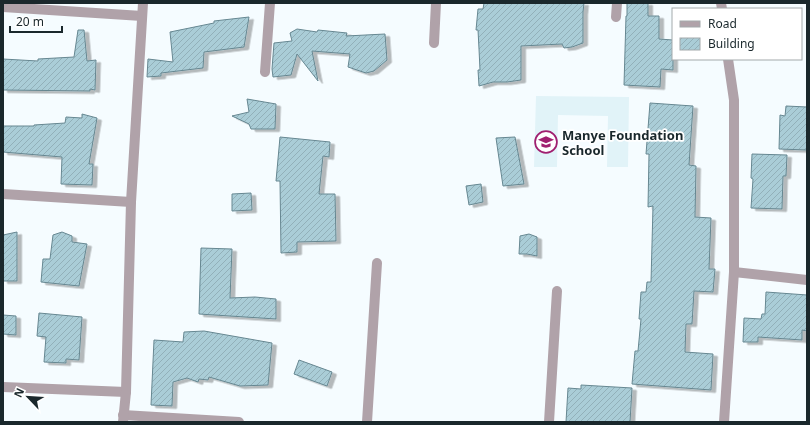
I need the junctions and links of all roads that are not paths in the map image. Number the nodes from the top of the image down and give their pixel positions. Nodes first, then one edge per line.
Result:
1 (143, 3) edge
2 (270, 3) edge
3 (436, 3) edge
4 (617, 3) edge
5 (3, 7) edge
6 (142, 16) junction
7 (616, 17) dead end
8 (434, 43) dead end
9 (728, 60) edge
10 (265, 72) dead end
11 (3, 194) edge
12 (131, 202) junction
13 (377, 263) dead end
14 (734, 272) junction
15 (807, 280) edge
16 (557, 292) dead end
17 (3, 387) edge
18 (126, 392) junction
19 (123, 419) edge
20 (239, 422) edge
21 (367, 422) edge
22 (549, 422) edge
23 (724, 422) edge

1 - 6 street
2 - 10 street
3 - 8 street
4 - 7 street
5 - 6 street
6 - 12 street
9 - 14 street
11 - 12 street
12 - 18 street
13 - 21 street
14 - 15 street
14 - 23 street
16 - 22 street
17 - 18 street
18 - 19 street
19 - 20 street

